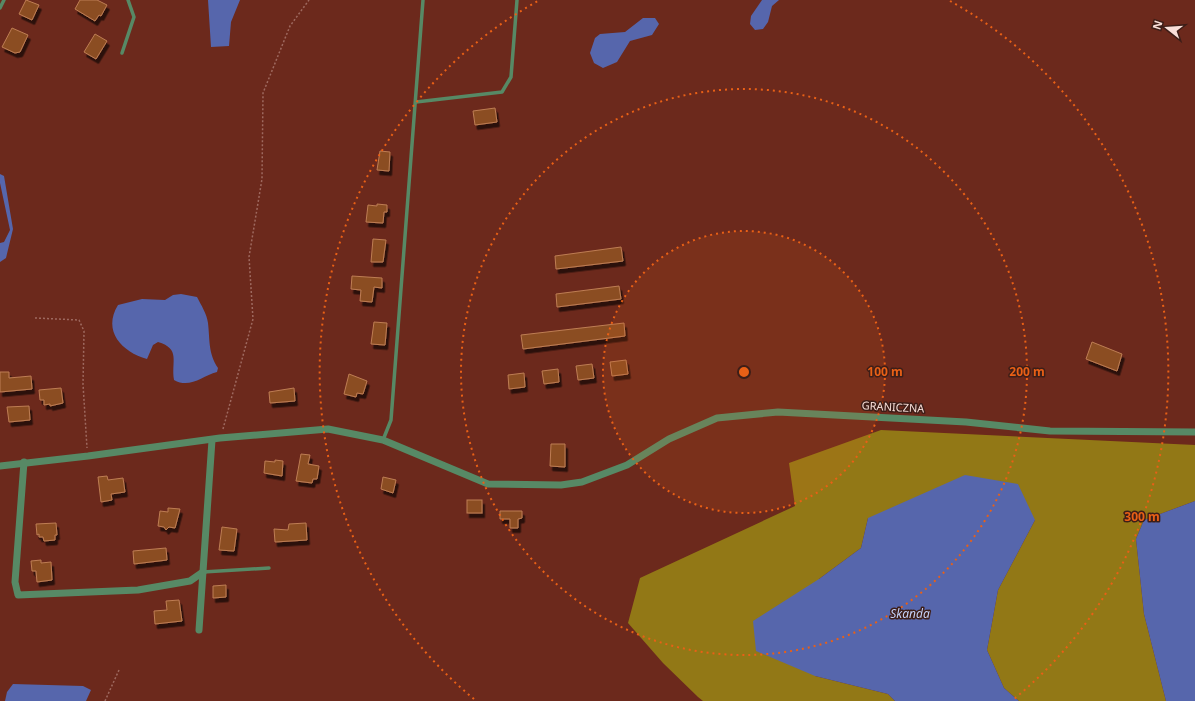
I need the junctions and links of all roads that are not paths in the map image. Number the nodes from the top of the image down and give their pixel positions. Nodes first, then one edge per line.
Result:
1 (4, 0) edge
2 (128, 0) edge
3 (423, 0) edge
4 (516, 0) edge
5 (0, 8) edge
6 (122, 54) dead end
7 (416, 102) junction
8 (1195, 432) edge
9 (212, 440) junction
10 (383, 440) junction
11 (24, 462) junction
12 (0, 466) edge
13 (269, 568) dead end
14 (203, 572) junction
15 (199, 630) dead end

1 - 5 lane
2 - 6 lane
3 - 7 lane
4 - 7 lane
7 - 10 lane
8 - 10 street, GRANICZNA
9 - 10 street, GRANICZNA
9 - 11 street, GRANICZNA
9 - 14 street
11 - 12 street, GRANICZNA
11 - 14 street
13 - 14 lane
14 - 15 street

